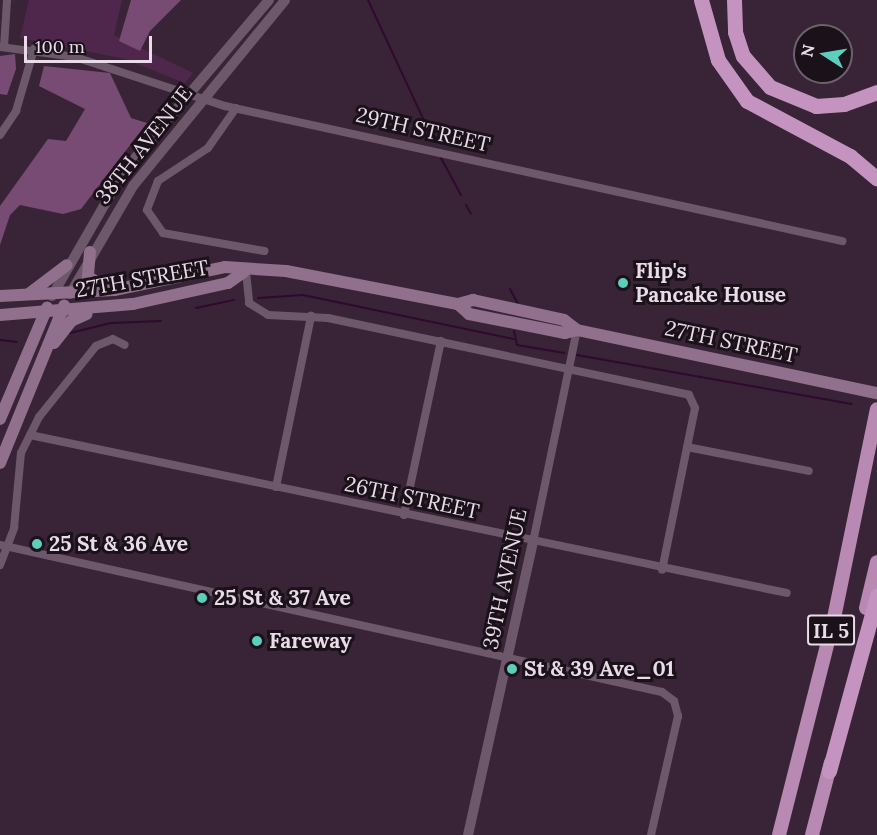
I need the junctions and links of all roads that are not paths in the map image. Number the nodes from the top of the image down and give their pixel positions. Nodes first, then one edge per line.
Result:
1 (7, 0) edge
2 (269, 0) edge
3 (285, 0) edge
4 (701, 0) edge
5 (734, 0) edge
6 (2, 47) edge
7 (34, 49) junction
8 (189, 92) junction
9 (877, 92) edge
10 (204, 99) junction
11 (236, 108) junction
12 (0, 135) edge
13 (877, 178) edge
14 (842, 241) dead end
15 (264, 251) dead end
16 (90, 252) junction
17 (67, 265) junction
18 (245, 272) junction
19 (114, 290) junction
20 (70, 294) junction
21 (0, 296) edge
22 (24, 296) junction
23 (52, 296) junction
24 (102, 308) junction
25 (62, 312) junction
26 (44, 314) junction
27 (4, 315) edge
28 (311, 316) junction
29 (577, 330) junction
30 (441, 341) junction
31 (125, 345) dead end
32 (29, 349) junction
33 (46, 350) junction
34 (568, 370) junction
35 (877, 393) edge
36 (877, 409) edge
37 (0, 419) edge
38 (30, 435) junction
39 (687, 447) junction
40 (0, 463) edge
41 (809, 471) dead end
42 (276, 487) junction
43 (404, 515) junction
44 (533, 542) junction
45 (4, 546) edge
46 (877, 562) edge
47 (0, 565) edge
48 (662, 570) junction
49 (787, 593) dead end
50 (877, 595) edge
51 (508, 658) junction
52 (829, 771) junction
53 (468, 835) edge
54 (651, 835) edge
55 (779, 835) edge
56 (812, 835) edge

1 - 6 street
2 - 8 street, 38TH AVENUE
3 - 10 street, 38TH AVENUE
4 - 13 highway
5 - 9 highway
6 - 7 street, 29TH STREET
7 - 8 street, 29TH STREET
7 - 12 street
8 - 10 street, 29TH STREET
8 - 17 street, 38TH AVENUE
10 - 11 street, 29TH STREET
10 - 16 street, 38TH AVENUE
11 - 14 street, 29TH STREET
11 - 15 street, 27TH STREET
16 - 19 main road
16 - 20 street, 38TH AVENUE
17 - 22 main road
17 - 23 street, 38TH AVENUE
18 - 19 main road, 27TH STREET
18 - 24 main road, 27TH STREET
18 - 28 street
18 - 29 main road, 27TH STREET
19 - 20 main road, 27TH STREET
20 - 23 main road, 27TH STREET
20 - 25 main road
21 - 22 main road, 27TH STREET
22 - 23 main road, 27TH STREET
23 - 26 main road
24 - 25 main road, 27TH STREET
24 - 33 main road
25 - 26 main road, 27TH STREET
25 - 33 main road
26 - 27 main road, 27TH STREET
26 - 32 main road
27 - 32 main road
28 - 30 street
28 - 42 street
29 - 34 street, 39TH AVENUE
29 - 35 main road, 27TH STREET
30 - 34 street
30 - 43 street
31 - 38 street
32 - 37 main road
33 - 40 main road
34 - 39 street
34 - 44 street, 39TH AVENUE
36 - 55 highway, IL 5
38 - 42 street, 26TH STREET
38 - 45 street
39 - 41 street
39 - 48 street
42 - 43 street, 26TH STREET
43 - 44 street, 26TH STREET
44 - 48 street, 26TH STREET
44 - 51 street, 39TH AVENUE
45 - 47 street
45 - 51 street
46 - 52 highway, IL 5
48 - 49 street, 26TH STREET
50 - 52 highway
51 - 53 street, 39TH AVENUE
51 - 54 street
52 - 56 highway, IL 5

